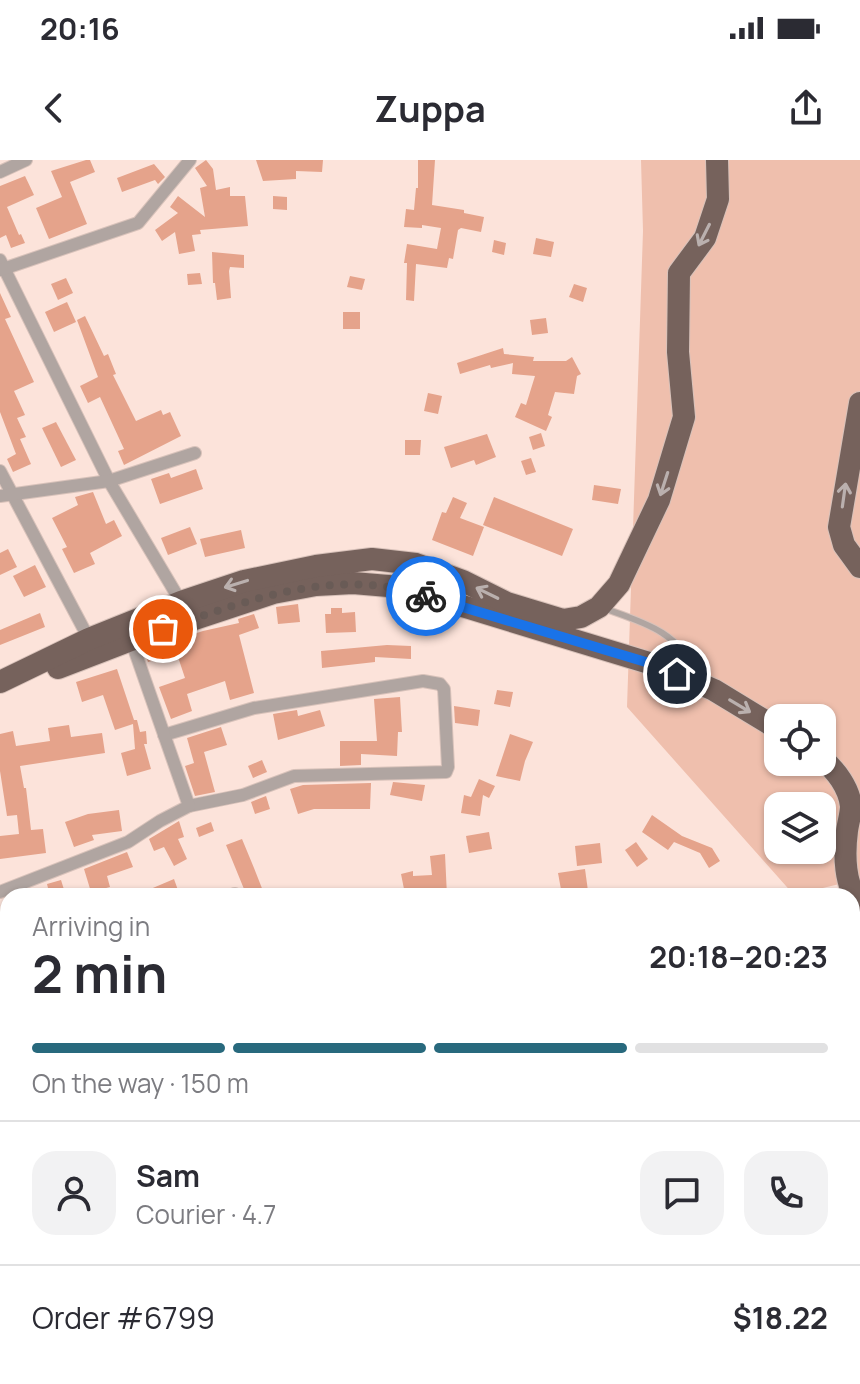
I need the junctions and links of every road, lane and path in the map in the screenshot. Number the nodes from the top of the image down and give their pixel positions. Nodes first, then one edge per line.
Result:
1 (26, 160) edge
2 (190, 160) edge
3 (717, 160) edge
4 (0, 172) edge
5 (2, 266) edge
6 (860, 403) edge
7 (195, 453) dead end
8 (0, 471) edge
9 (109, 481) junction
10 (6, 494) edge
11 (860, 567) edge
12 (181, 602) junction
13 (599, 607) junction
14 (89, 639) junction
15 (131, 640) junction
16 (695, 682) junction
17 (0, 685) edge
18 (764, 720) edge
19 (164, 735) junction
20 (836, 775) edge
21 (189, 806) junction
22 (10, 888) edge
23 (850, 888) edge

1 - 4 street
2 - 5 street
3 -> 13 highway
5 - 9 street
11 -> 6 highway
7 - 9 street
8 - 10 street
9 - 10 street
9 - 12 street
10 - 14 street
13 -> 12 highway
12 - 14 highway
13 - 16 lane
14 - 17 highway
15 - 16 highway
15 - 17 highway
15 - 19 street
16 -> 18 highway
19 - 21 street
19 - 21 street
20 - 23 highway
21 - 22 street

